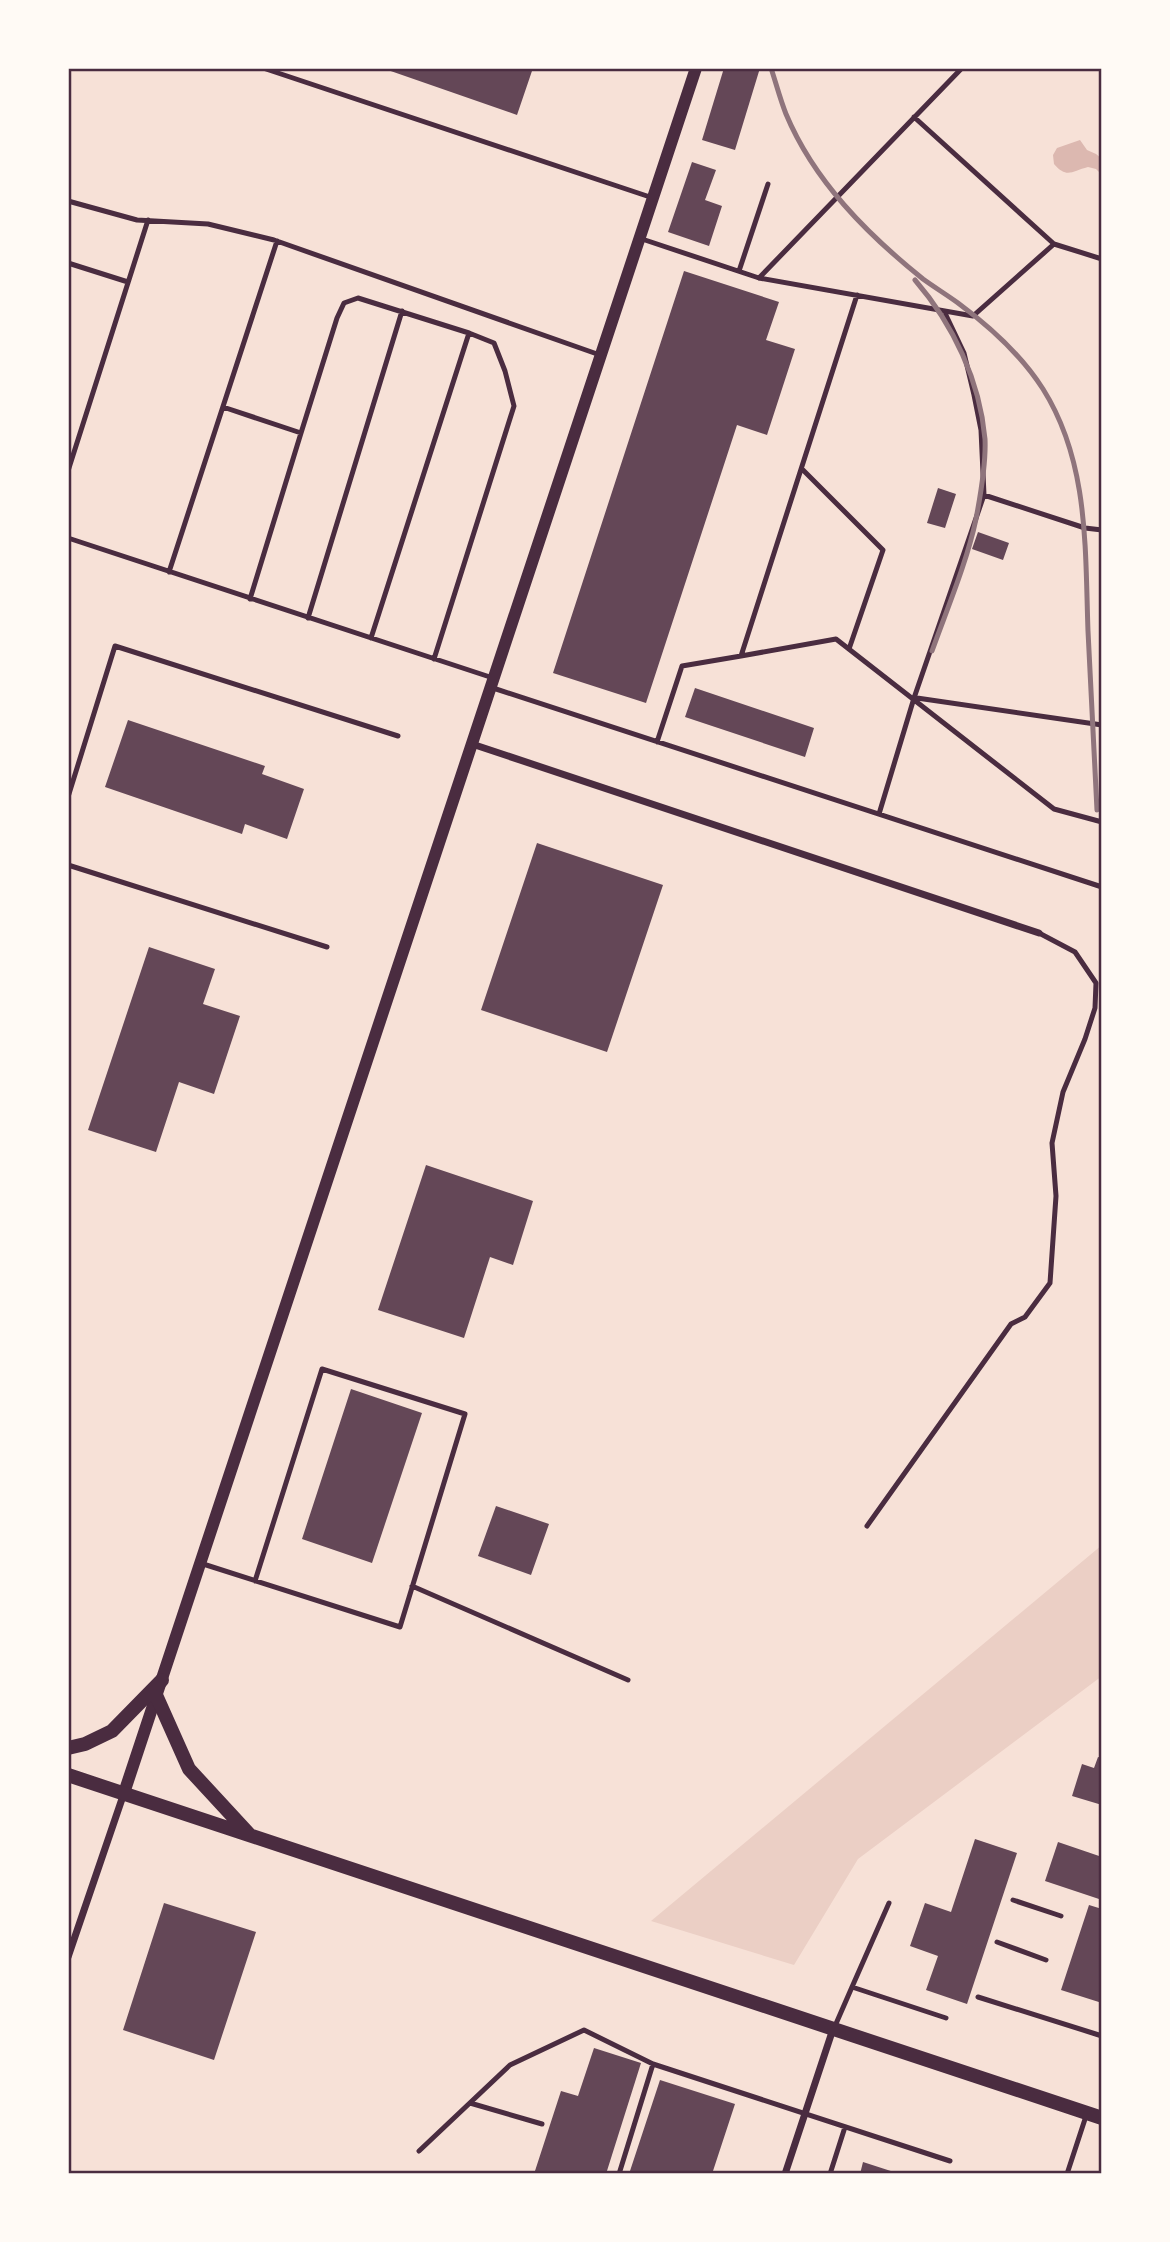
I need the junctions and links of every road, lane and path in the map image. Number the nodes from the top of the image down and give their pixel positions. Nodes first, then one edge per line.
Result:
1 (263, 68) edge
2 (696, 68) edge
3 (962, 68) edge
4 (914, 117) junction
5 (768, 184) dead end
6 (653, 198) junction
7 (68, 201) edge
8 (148, 220) junction
9 (639, 238) junction
10 (278, 241) junction
11 (1054, 244) junction
12 (1102, 259) edge
13 (68, 263) edge
14 (739, 271) junction
15 (759, 278) junction
16 (128, 282) junction
17 (857, 295) junction
18 (402, 311) junction
19 (944, 311) junction
20 (469, 333) junction
21 (600, 355) junction
22 (223, 407) junction
23 (302, 433) junction
24 (802, 469) junction
25 (68, 471) edge
26 (984, 495) junction
27 (1102, 530) edge
28 (68, 538) edge
29 (169, 572) junction
30 (250, 599) junction
31 (308, 618) junction
32 (371, 639) junction
33 (849, 649) junction
34 (741, 656) junction
35 (434, 659) junction
36 (492, 683) junction
37 (914, 698) junction
38 (1102, 725) edge
39 (398, 736) dead end
40 (657, 742) junction
41 (472, 744) junction
42 (68, 797) edge
43 (879, 814) junction
44 (1102, 822) edge
45 (68, 865) edge
46 (1102, 887) edge
47 (1038, 933) joint
48 (327, 947) dead end
49 (867, 1526) dead end
50 (200, 1563) junction
51 (255, 1581) junction
52 (412, 1586) junction
53 (162, 1680) junction
54 (628, 1680) dead end
55 (156, 1695) junction
56 (68, 1748) edge
57 (68, 1775) edge
58 (124, 1793) junction
59 (250, 1835) junction
60 (1013, 1900) dead end
61 (889, 1903) dead end
62 (1061, 1916) dead end
63 (997, 1942) dead end
64 (68, 1957) edge
65 (1046, 1960) dead end
66 (852, 1987) junction
67 (978, 1997) dead end
68 (946, 2018) dead end
69 (834, 2029) junction
70 (1102, 2036) edge
71 (653, 2064) junction
72 (470, 2103) junction
73 (1087, 2113) junction
74 (805, 2114) junction
75 (1102, 2118) edge
76 (542, 2124) dead end
77 (845, 2127) junction
78 (419, 2151) dead end
79 (950, 2161) dead end
80 (619, 2174) edge
81 (785, 2174) edge
82 (830, 2174) edge
83 (1068, 2174) edge

1 - 6 lane
2 - 6 street
3 - 4 lane
4 - 11 lane
4 - 15 lane
5 - 14 lane
6 - 9 street
7 - 8 lane
8 - 10 lane
8 - 16 lane
9 - 14 lane
9 - 21 street
10 - 21 lane
10 - 22 lane
11 - 12 lane
11 - 19 lane
13 - 16 lane
14 - 15 lane
15 - 17 lane
16 - 25 lane
17 - 19 lane
17 - 24 lane
18 - 20 lane
18 - 23 lane
18 - 31 lane
19 - 26 lane
20 - 32 lane
20 - 35 lane
21 - 36 street
22 - 23 lane
22 - 29 lane
23 - 30 lane
24 - 33 lane
24 - 34 lane
26 - 27 lane
26 - 37 lane
28 - 29 lane
29 - 30 lane
30 - 31 lane
31 - 32 lane
32 - 35 lane
33 - 34 lane
33 - 37 lane
34 - 40 lane
35 - 36 lane
36 - 40 lane
36 - 41 street
37 - 38 lane
37 - 43 lane
37 - 44 lane
39 - 42 lane
40 - 43 lane
41 - 47 street
41 - 50 street
43 - 46 lane
45 - 48 lane
47 - 49 lane
50 - 51 lane
50 - 53 street
51 - 52 lane
51 - 52 lane
52 - 54 lane
53 - 55 street
53 - 56 main road
55 - 58 street
55 - 59 main road
57 - 58 main road
58 - 59 main road
58 - 64 street
59 - 69 main road
60 - 62 lane
61 - 66 lane
63 - 65 lane
66 - 68 lane
66 - 69 lane
67 - 70 lane
69 - 73 main road
69 - 74 street
71 - 72 lane
71 - 74 lane
71 - 80 lane
72 - 76 lane
72 - 78 lane
73 - 75 main road
73 - 83 lane
74 - 77 lane
74 - 81 street
77 - 79 lane
77 - 82 lane

